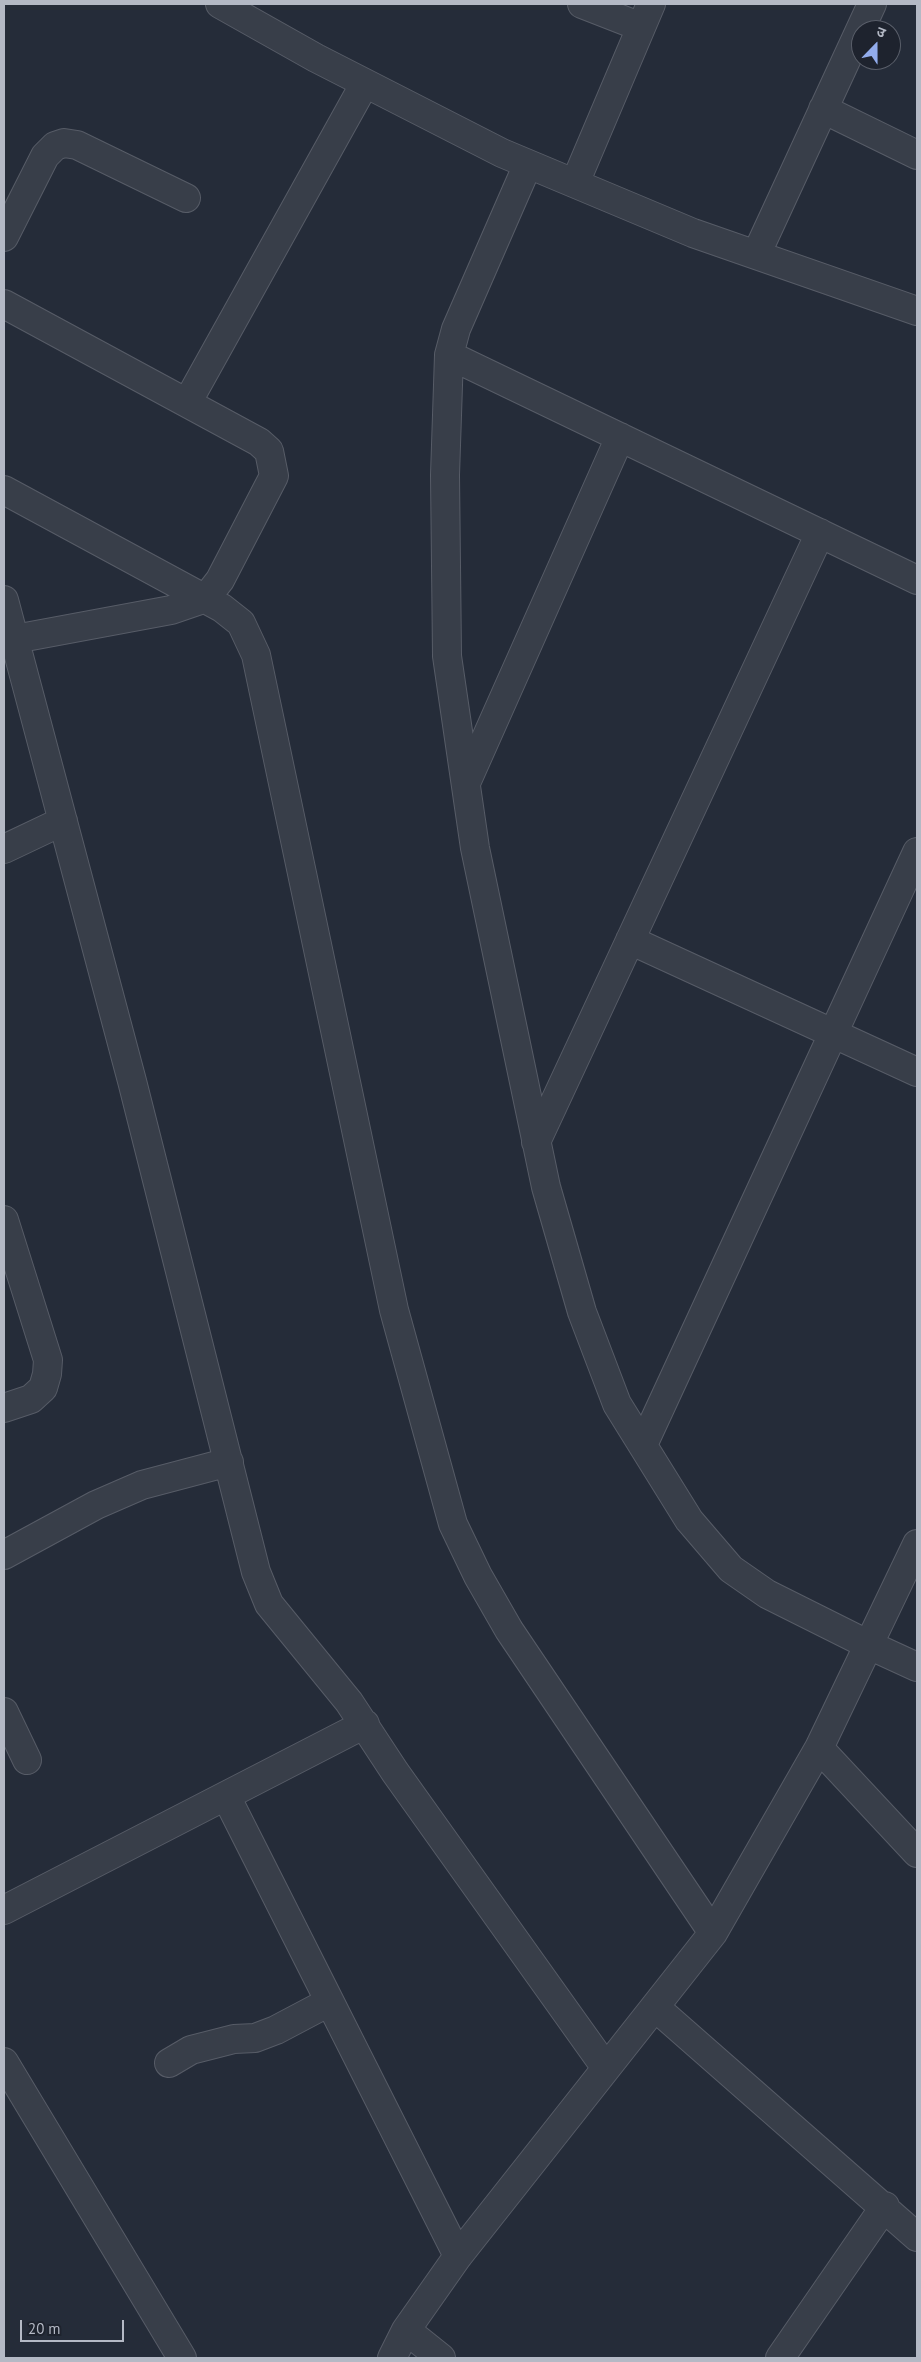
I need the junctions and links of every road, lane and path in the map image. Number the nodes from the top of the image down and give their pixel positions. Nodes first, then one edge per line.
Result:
1 (220, 4) edge
2 (582, 4) edge
3 (872, 4) edge
4 (646, 15) edge
5 (365, 84) junction
6 (823, 109) junction
7 (917, 155) edge
8 (528, 164) junction
9 (575, 183) junction
10 (186, 198) dead end
11 (4, 237) edge
12 (756, 255) junction
13 (4, 304) edge
14 (917, 311) edge
15 (449, 355) junction
16 (187, 403) junction
17 (620, 437) junction
18 (4, 490) edge
19 (820, 533) junction
20 (917, 580) edge
21 (206, 598) junction
22 (4, 600) edge
23 (8, 639) edge
24 (466, 783) junction
25 (63, 821) junction
26 (4, 848) edge
27 (917, 852) edge
28 (630, 940) junction
29 (832, 1033) junction
30 (917, 1072) edge
31 (536, 1142) junction
32 (4, 1220) edge
33 (4, 1408) edge
34 (642, 1445) junction
35 (229, 1462) junction
36 (917, 1544) edge
37 (4, 1555) edge
38 (868, 1646) junction
39 (917, 1666) edge
40 (4, 1712) edge
41 (365, 1724) junction
42 (819, 1748) junction
43 (27, 1760) dead end
44 (226, 1796) junction
45 (917, 1853) edge
46 (4, 1910) edge
47 (713, 1933) junction
48 (329, 2002) junction
49 (655, 2007) junction
50 (4, 2062) edge
51 (169, 2062) dead end
52 (606, 2068) junction
53 (885, 2206) junction
54 (917, 2237) edge
55 (458, 2256) junction
56 (406, 2330) junction
57 (182, 2358) edge
58 (392, 2358) edge
59 (441, 2358) edge
60 (780, 2358) edge

1 - 5 street
2 - 4 street
3 - 6 street
4 - 9 street
5 - 8 street
5 - 16 street
6 - 7 street
6 - 12 street
8 - 9 street
8 - 15 street
9 - 12 street
10 - 11 street
12 - 14 street
13 - 16 street
15 - 17 street
15 - 24 street
16 - 21 street
17 - 19 street
17 - 24 street
18 - 21 street
19 - 20 street
19 - 28 street
21 - 23 street
21 - 47 street
22 - 23 street
23 - 25 street
24 - 31 street
25 - 26 street
25 - 35 street
27 - 29 street
28 - 29 street
28 - 31 street
29 - 30 street
29 - 34 street
31 - 34 street
32 - 33 street
34 - 38 street
35 - 37 street
35 - 41 street
36 - 38 street
38 - 39 street
38 - 42 street
40 - 43 street
41 - 44 street
41 - 52 street
42 - 45 street
42 - 47 street
44 - 46 street
44 - 48 street
47 - 49 street
48 - 51 street
48 - 55 street
49 - 52 street
49 - 53 street
50 - 57 street
52 - 55 street
53 - 54 street
53 - 60 street
55 - 56 street
56 - 58 street
56 - 59 street

